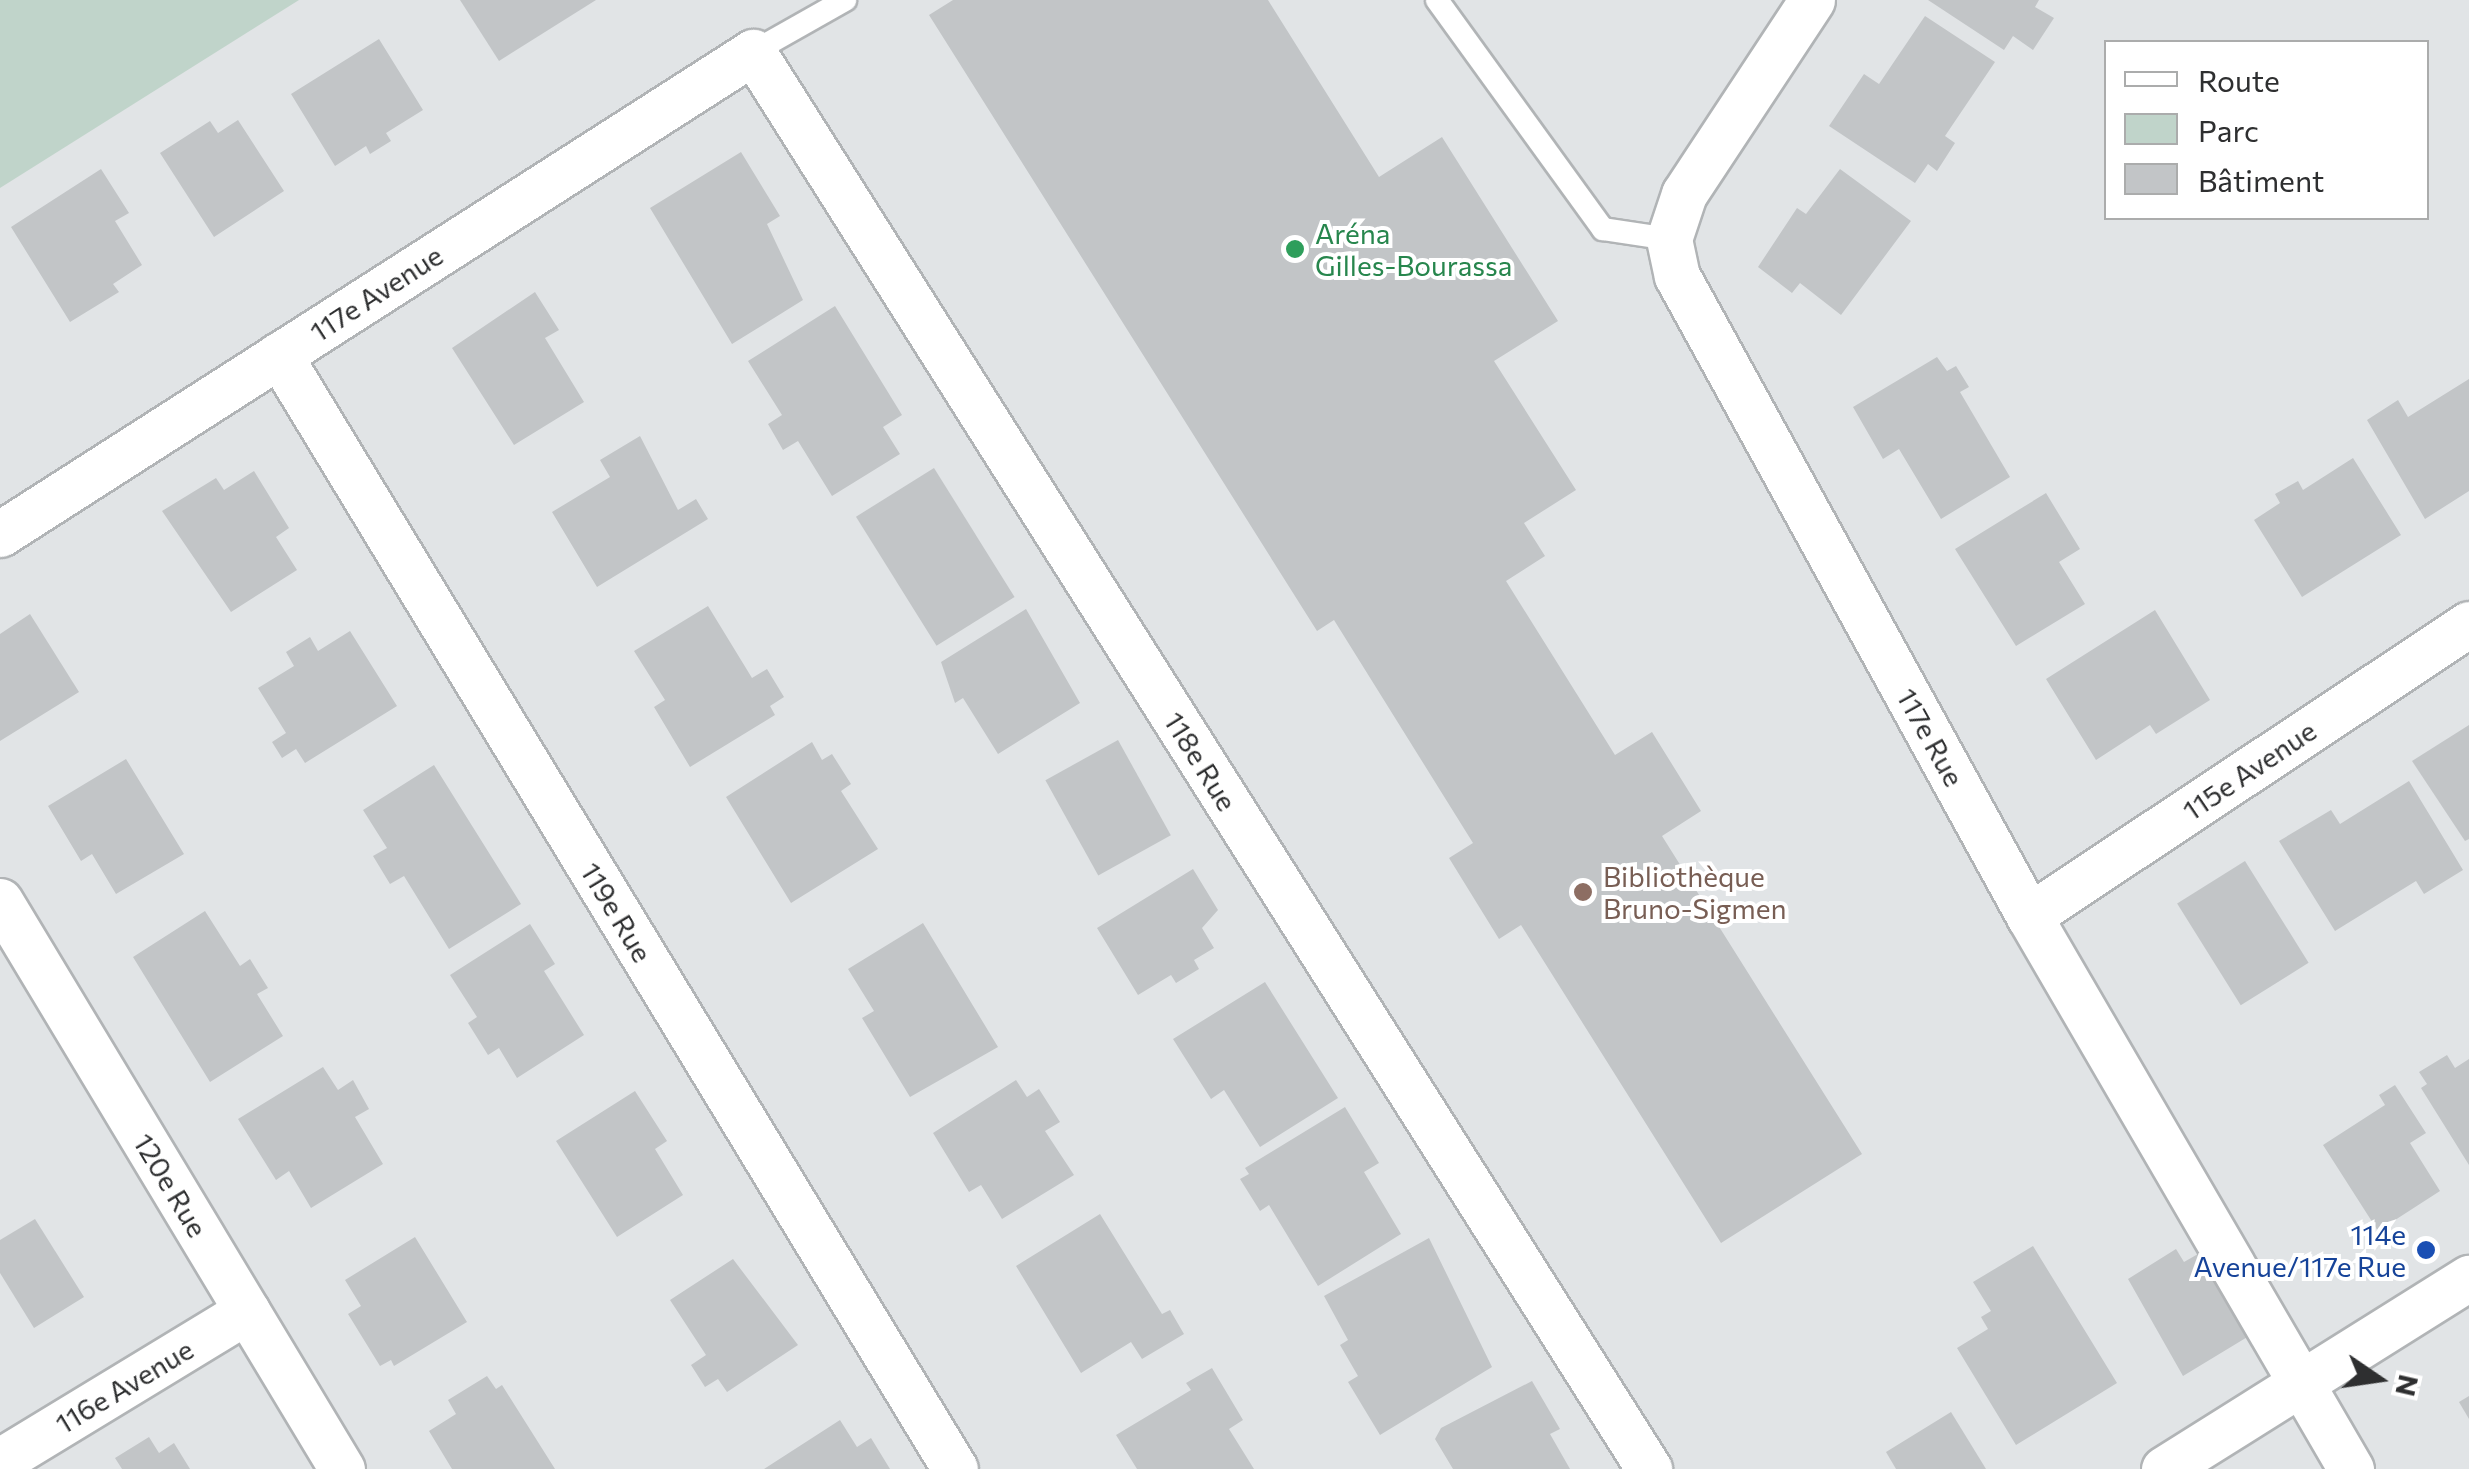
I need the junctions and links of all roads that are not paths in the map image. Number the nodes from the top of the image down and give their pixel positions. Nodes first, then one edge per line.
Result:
1 (845, 0) edge
2 (1437, 0) edge
3 (1812, 0) edge
4 (753, 52) junction
5 (1669, 239) junction
6 (280, 355) junction
7 (0, 534) edge
8 (2469, 624) edge
9 (0, 901) edge
10 (2029, 916) junction
11 (2469, 1278) edge
12 (247, 1312) junction
13 (2299, 1385) junction
14 (0, 1461) edge
15 (342, 1469) edge
16 (955, 1469) edge
17 (1650, 1469) edge
18 (2164, 1469) edge
19 (2351, 1469) edge

1 - 4 lane
2 - 5 lane
3 - 5 street
4 - 6 street, 117e Avenue
4 - 17 street, 118e Rue
5 - 10 street, 117e Rue
6 - 7 street, 117e Avenue
6 - 16 street, 119e Rue
8 - 10 street, 115e Avenue
9 - 12 street, 120e Rue
10 - 13 street, 117e Rue
11 - 13 street
12 - 14 street, 116e Avenue
12 - 15 street, 120e Rue
13 - 18 street
13 - 19 street, 117e Rue

